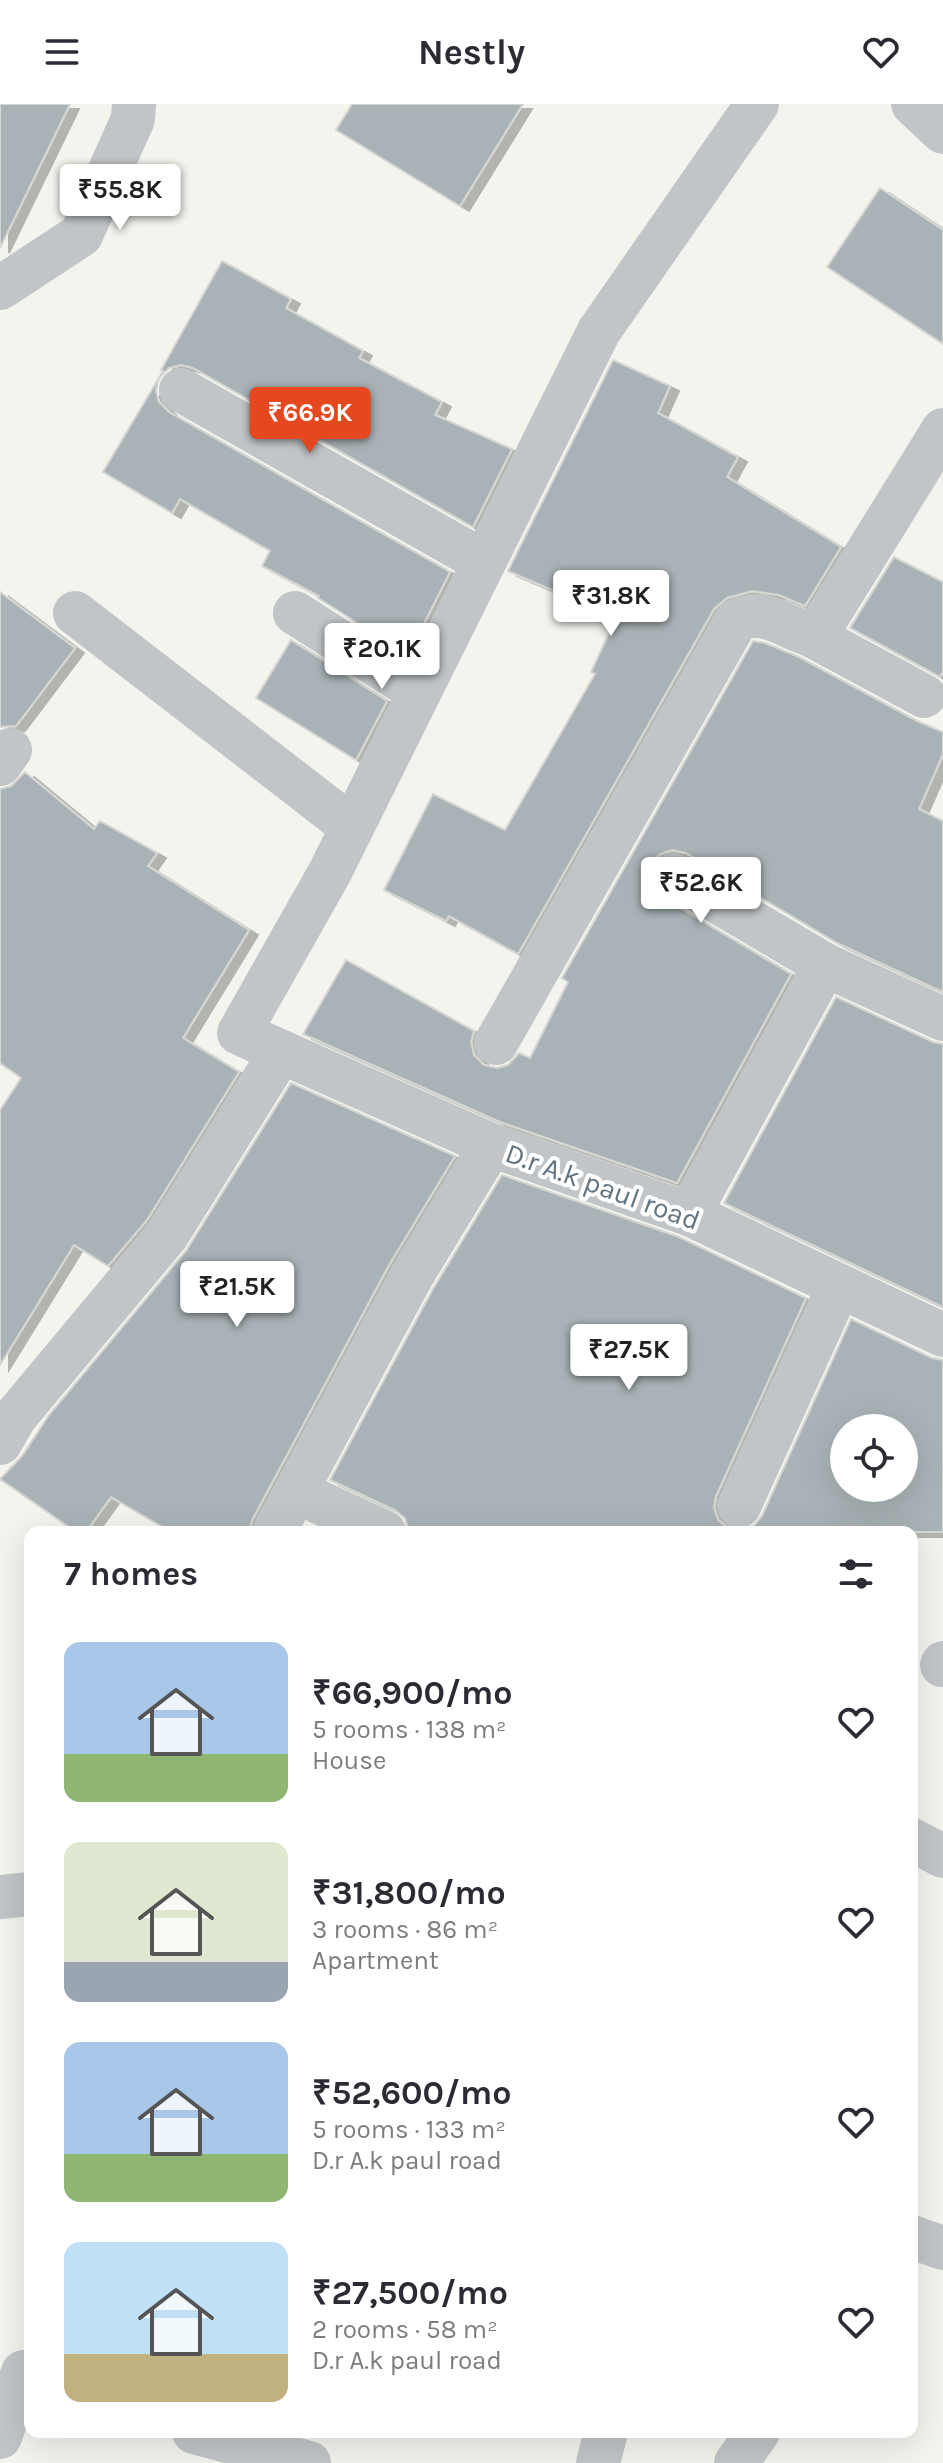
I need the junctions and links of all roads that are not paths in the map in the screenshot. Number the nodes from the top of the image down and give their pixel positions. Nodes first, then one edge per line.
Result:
1 (134, 104) edge
2 (757, 104) edge
3 (913, 104) edge
4 (943, 132) edge
5 (0, 288) edge
6 (181, 390) dead end
7 (943, 430) edge
8 (484, 562) junction
9 (75, 613) dead end
10 (295, 613) dead end
11 (809, 634) junction
12 (419, 692) junction
13 (924, 696) dead end
14 (352, 827) junction
15 (673, 875) dead end
16 (825, 965) junction
17 (943, 1019) edge
18 (496, 1043) dead end
19 (281, 1052) junction
20 (491, 1145) junction
21 (689, 1214) junction
22 (839, 1286) junction
23 (943, 1335) edge
24 (0, 1443) edge
25 (297, 1492) junction
26 (739, 1506) dead end
27 (277, 1526) edge
28 (371, 1526) edge
29 (918, 1843) edge
30 (943, 1856) edge
31 (24, 1895) edge
32 (0, 1897) edge
33 (918, 2239) edge
34 (943, 2248) edge
35 (18, 2365) edge
36 (0, 2437) edge
37 (216, 2438) edge
38 (604, 2438) edge
39 (754, 2438) edge
40 (309, 2463) edge
41 (598, 2463) edge
42 (736, 2463) edge

1 - 5 street
2 - 8 street
3 - 4 street
6 - 8 street
7 - 11 street
8 - 12 street
9 - 14 street
10 - 12 street
11 - 13 street
11 - 18 street
12 - 14 street
14 - 19 street
15 - 16 street
16 - 17 street
16 - 21 street
19 - 20 street
19 - 24 street
20 - 21 street, D.r A.k paul road
20 - 25 street, D.r A.k paul road
21 - 22 street, D.r A.k paul road
22 - 23 street, D.r A.k paul road
22 - 26 street
25 - 27 street, D.r A.k paul road
25 - 28 street
29 - 30 street
31 - 32 street
33 - 34 street
35 - 36 street
37 - 40 street
38 - 41 street
39 - 42 street

